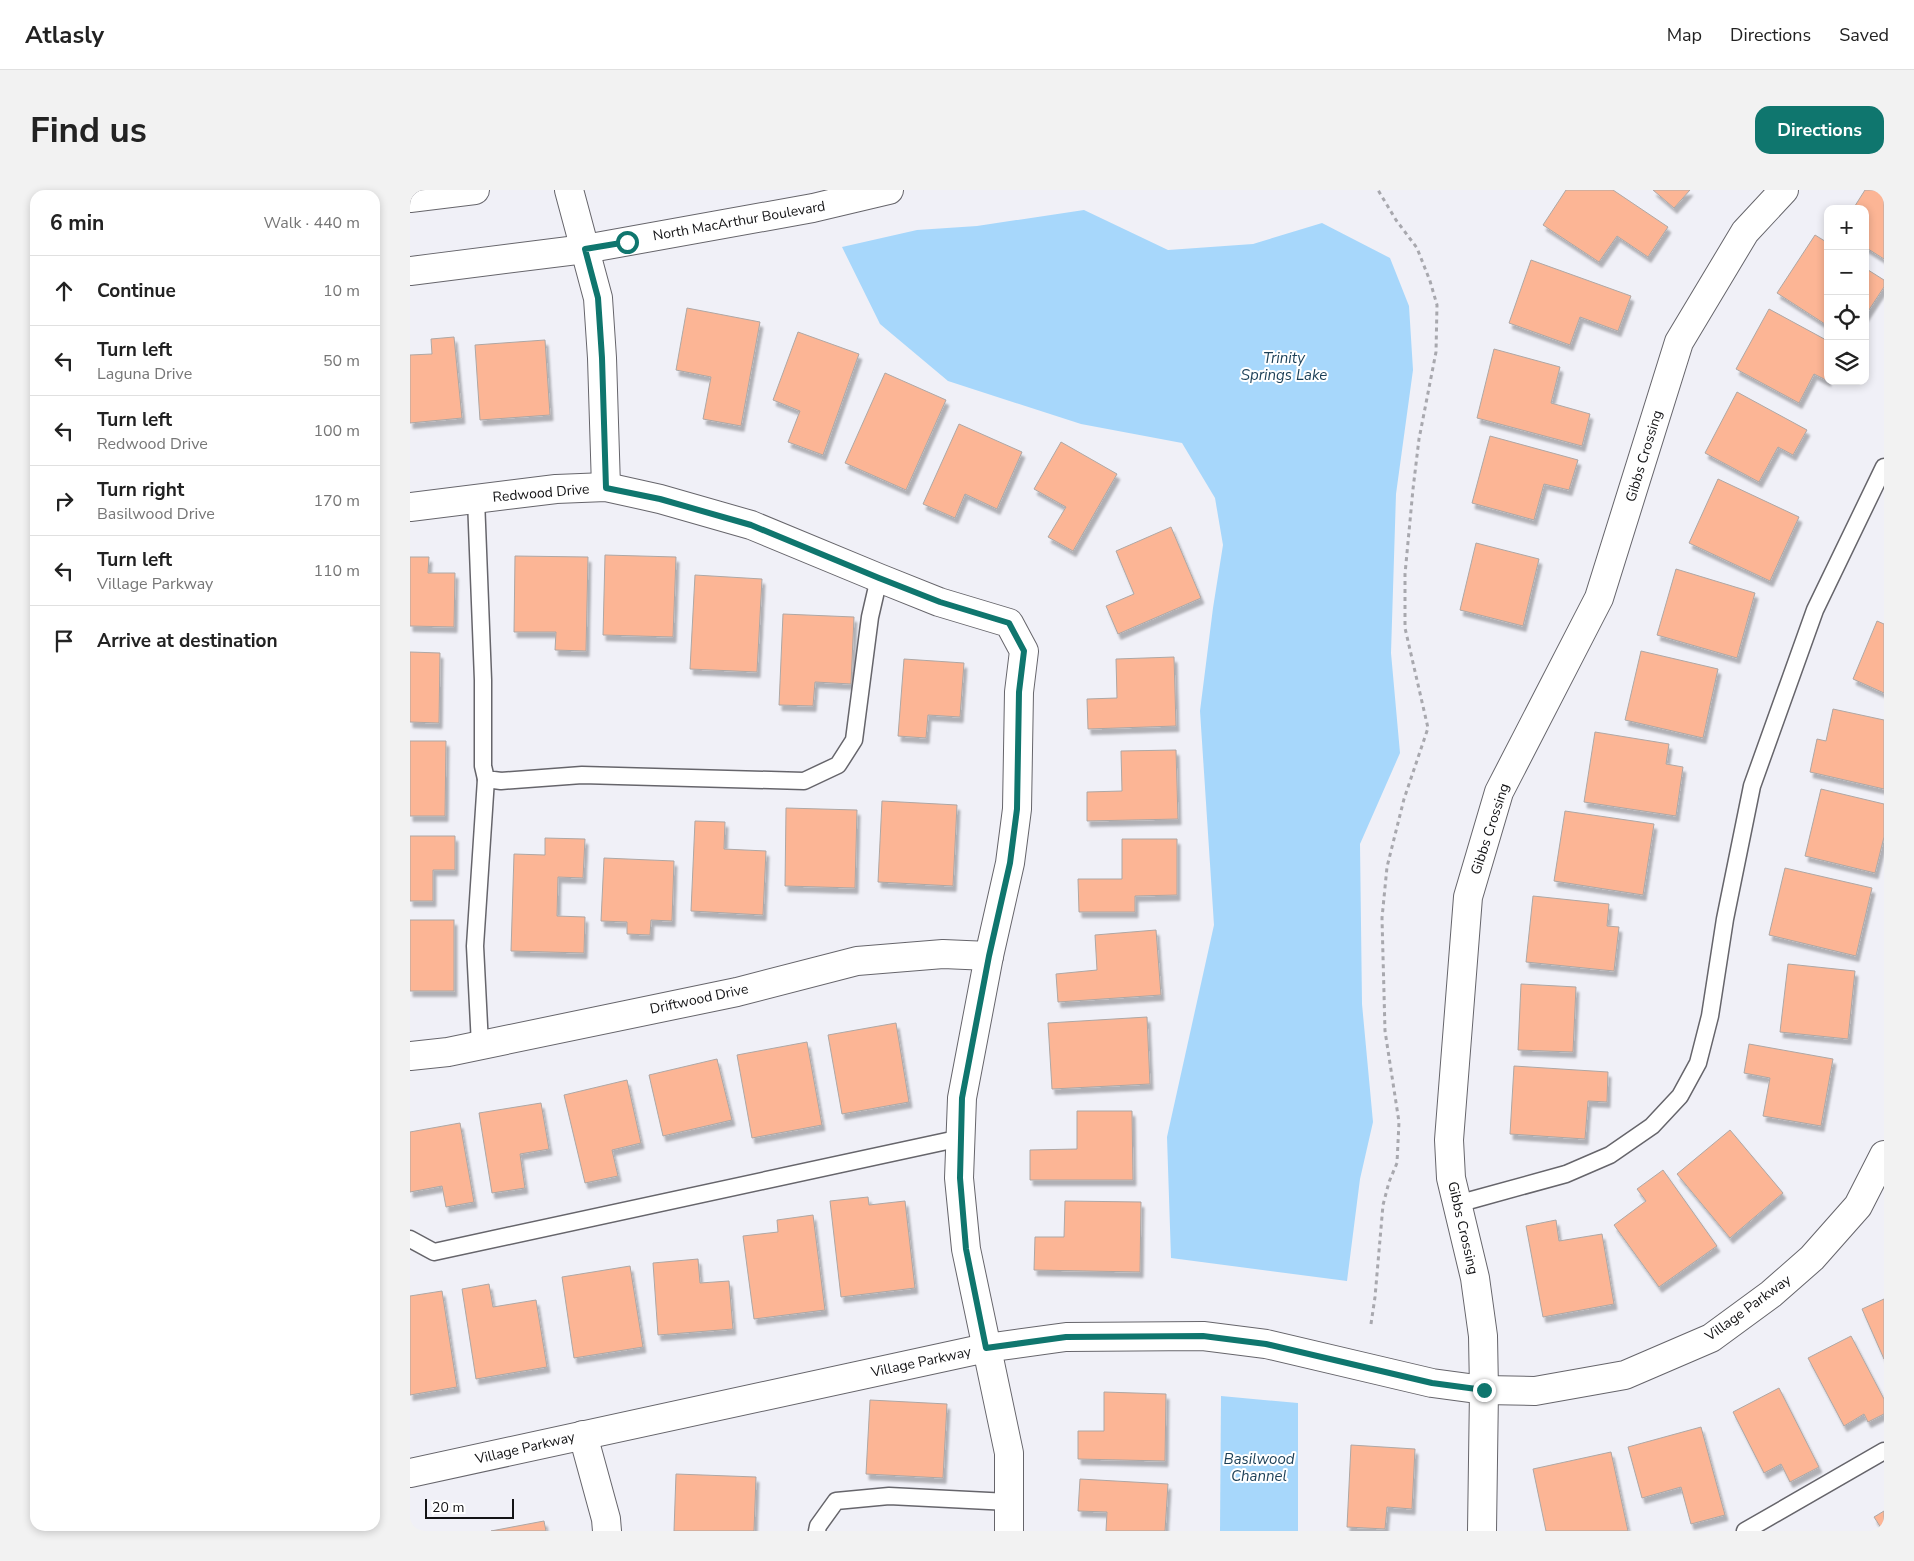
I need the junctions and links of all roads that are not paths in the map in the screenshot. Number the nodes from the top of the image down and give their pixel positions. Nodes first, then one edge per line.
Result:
1 (475, 190) edge
2 (569, 190) edge
3 (889, 190) edge
4 (1780, 191) edge
5 (410, 198) edge
6 (585, 249) junction
7 (410, 271) edge
8 (1884, 467) edge
9 (606, 488) junction
10 (476, 499) junction
11 (410, 507) edge
12 (879, 578) junction
13 (486, 779) junction
14 (989, 956) junction
15 (480, 1045) junction
16 (410, 1056) edge
17 (961, 1138) junction
18 (1884, 1155) edge
19 (1457, 1204) junction
20 (410, 1239) edge
21 (986, 1348) junction
22 (1484, 1390) junction
23 (583, 1435) junction
24 (1884, 1451) edge
25 (410, 1473) edge
26 (1009, 1502) junction
27 (607, 1531) edge
28 (817, 1531) edge
29 (1009, 1531) edge
30 (1482, 1531) edge
31 (1745, 1531) edge

1 - 5 street
2 - 6 street
3 - 6 street, North MacArthur Boulevard
4 - 19 street, Gibbs Crossing
6 - 7 street, North MacArthur Boulevard
6 - 9 street
8 - 19 lane
9 - 10 street, Redwood Drive
9 - 12 street, Redwood Drive
10 - 11 street, Redwood Drive
10 - 13 lane
12 - 13 lane
12 - 14 street, Redwood Drive
13 - 15 lane
14 - 15 street, Driftwood Drive
14 - 17 street
15 - 16 street, Driftwood Drive
17 - 20 lane
17 - 21 street
18 - 22 street, Village Parkway
19 - 22 street, Gibbs Crossing
21 - 22 street, Village Parkway
21 - 23 street, Village Parkway
21 - 26 street
22 - 30 street, Gibbs Crossing
23 - 25 street, Village Parkway
23 - 27 street
24 - 31 lane
26 - 28 lane
26 - 29 street

